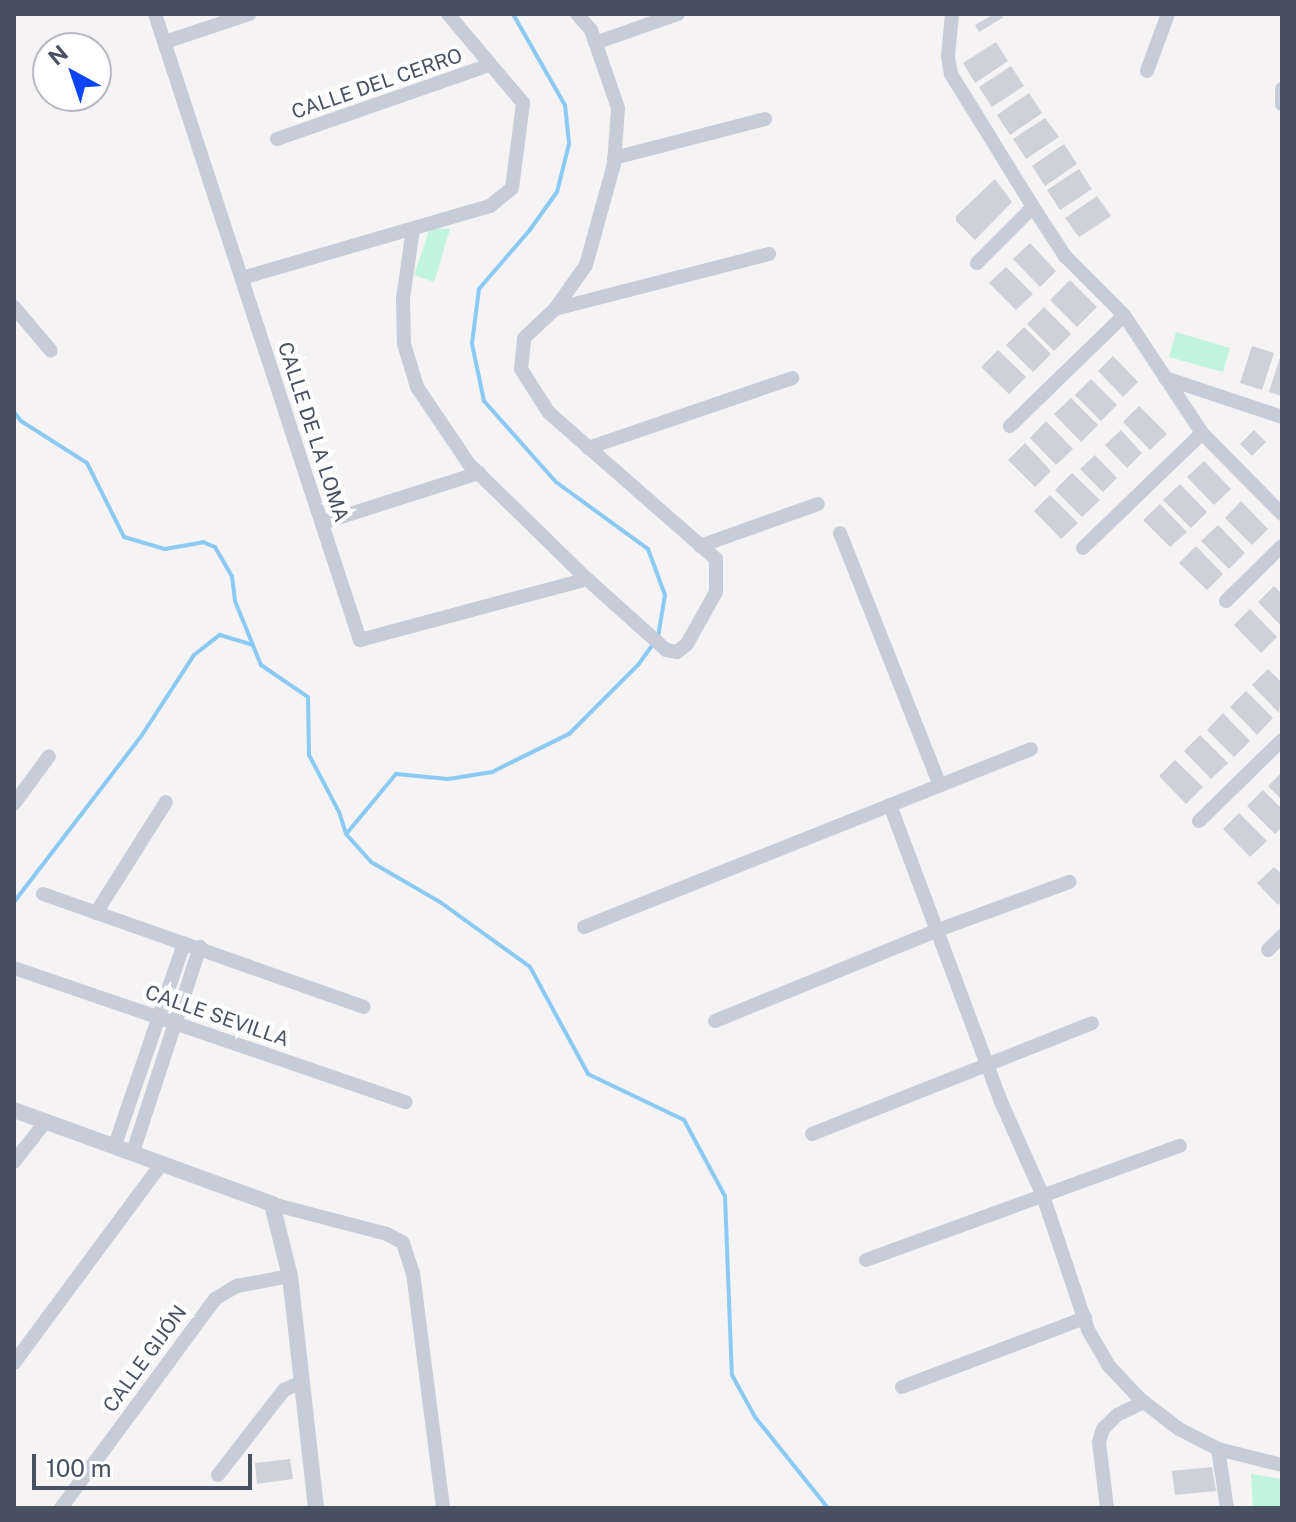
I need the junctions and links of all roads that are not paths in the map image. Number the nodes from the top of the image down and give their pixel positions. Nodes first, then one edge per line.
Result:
1 (155, 14) edge
2 (249, 14) edge
3 (448, 14) edge
4 (577, 14) edge
5 (678, 14) edge
6 (952, 14) edge
7 (1168, 14) edge
8 (165, 42) junction
9 (595, 43) junction
10 (490, 65) junction
11 (1147, 71) dead end
12 (1282, 89) edge
13 (1282, 104) edge
14 (765, 119) dead end
15 (277, 139) dead end
16 (614, 158) junction
17 (1033, 207) junction
18 (413, 229) junction
19 (769, 254) dead end
20 (977, 263) dead end
21 (242, 278) junction
22 (14, 307) edge
23 (555, 309) junction
24 (1124, 315) junction
25 (51, 351) dead end
26 (792, 378) dead end
27 (1165, 378) junction
28 (1282, 417) edge
29 (1010, 426) dead end
30 (1202, 433) junction
31 (588, 448) junction
32 (479, 473) junction
33 (818, 504) dead end
34 (1282, 514) edge
35 (322, 523) junction
36 (840, 533) dead end
37 (700, 546) junction
38 (1282, 546) edge
39 (1083, 548) dead end
40 (587, 579) junction
41 (1226, 601) dead end
42 (1282, 740) edge
43 (1031, 749) dead end
44 (49, 756) dead end
45 (940, 785) junction
46 (166, 802) dead end
47 (14, 804) edge
48 (890, 805) junction
49 (1199, 821) dead end
50 (1069, 882) dead end
51 (43, 894) dead end
52 (96, 913) junction
53 (584, 927) dead end
54 (938, 930) junction
55 (1282, 936) edge
56 (184, 943) junction
57 (200, 947) junction
58 (1268, 950) dead end
59 (14, 968) edge
60 (364, 1007) dead end
61 (159, 1017) junction
62 (715, 1021) dead end
63 (175, 1023) junction
64 (1092, 1023) dead end
65 (988, 1064) junction
66 (406, 1102) dead end
67 (14, 1110) edge
68 (46, 1121) junction
69 (812, 1134) dead end
70 (115, 1145) junction
71 (1180, 1146) dead end
72 (133, 1152) junction
73 (14, 1162) edge
74 (162, 1163) junction
75 (1043, 1196) junction
76 (272, 1204) junction
77 (866, 1260) dead end
78 (290, 1276) junction
79 (1085, 1318) junction
80 (14, 1363) edge
81 (302, 1382) junction
82 (902, 1387) dead end
83 (1144, 1402) junction
84 (1218, 1449) junction
85 (1282, 1465) edge
86 (218, 1475) dead end
87 (61, 1508) edge
88 (316, 1508) edge
89 (443, 1508) edge
90 (1107, 1508) edge
91 (1227, 1508) edge

1 - 8 street, CALLE DE LA LOMA
2 - 8 street
3 - 10 street
4 - 9 street
5 - 9 street
6 - 17 street
7 - 11 street
8 - 21 street, CALLE DE LA LOMA
9 - 16 street
10 - 15 street, CALLE DEL CERRO
10 - 18 street
12 - 13 street
14 - 16 street
16 - 23 street
17 - 20 street
17 - 24 street
18 - 21 street
18 - 32 street
19 - 23 street
21 - 35 street, CALLE DE LA LOMA
22 - 25 street
23 - 31 street
24 - 27 street
24 - 29 street
26 - 31 street
27 - 28 street
27 - 30 street
30 - 34 street
30 - 39 street
31 - 37 street
32 - 35 street
32 - 40 street
33 - 37 street
35 - 40 street, CALLE DE LA LOMA
36 - 45 street
37 - 40 street
38 - 41 street
42 - 49 street
43 - 45 street
44 - 47 street
45 - 48 street
46 - 52 street
48 - 53 street
48 - 54 street
50 - 54 street
51 - 52 street
52 - 56 street
54 - 62 street
54 - 65 street
55 - 58 street
56 - 57 street
56 - 61 street
57 - 60 street
57 - 63 street
59 - 61 street, CALLE SEVILLA
61 - 63 street, CALLE SEVILLA
61 - 70 street
63 - 66 street, CALLE SEVILLA
63 - 72 street
64 - 65 street
65 - 69 street
65 - 75 street
67 - 68 street
68 - 70 street
68 - 73 street
70 - 72 street
71 - 75 street
72 - 74 street
74 - 76 street
74 - 80 street
75 - 77 street
75 - 79 street
76 - 78 street
76 - 89 street
78 - 81 street
78 - 87 street, CALLE GIJÓN
79 - 82 street
79 - 83 street
81 - 86 street
81 - 88 street
83 - 84 street
83 - 90 street
84 - 85 street
84 - 91 street

